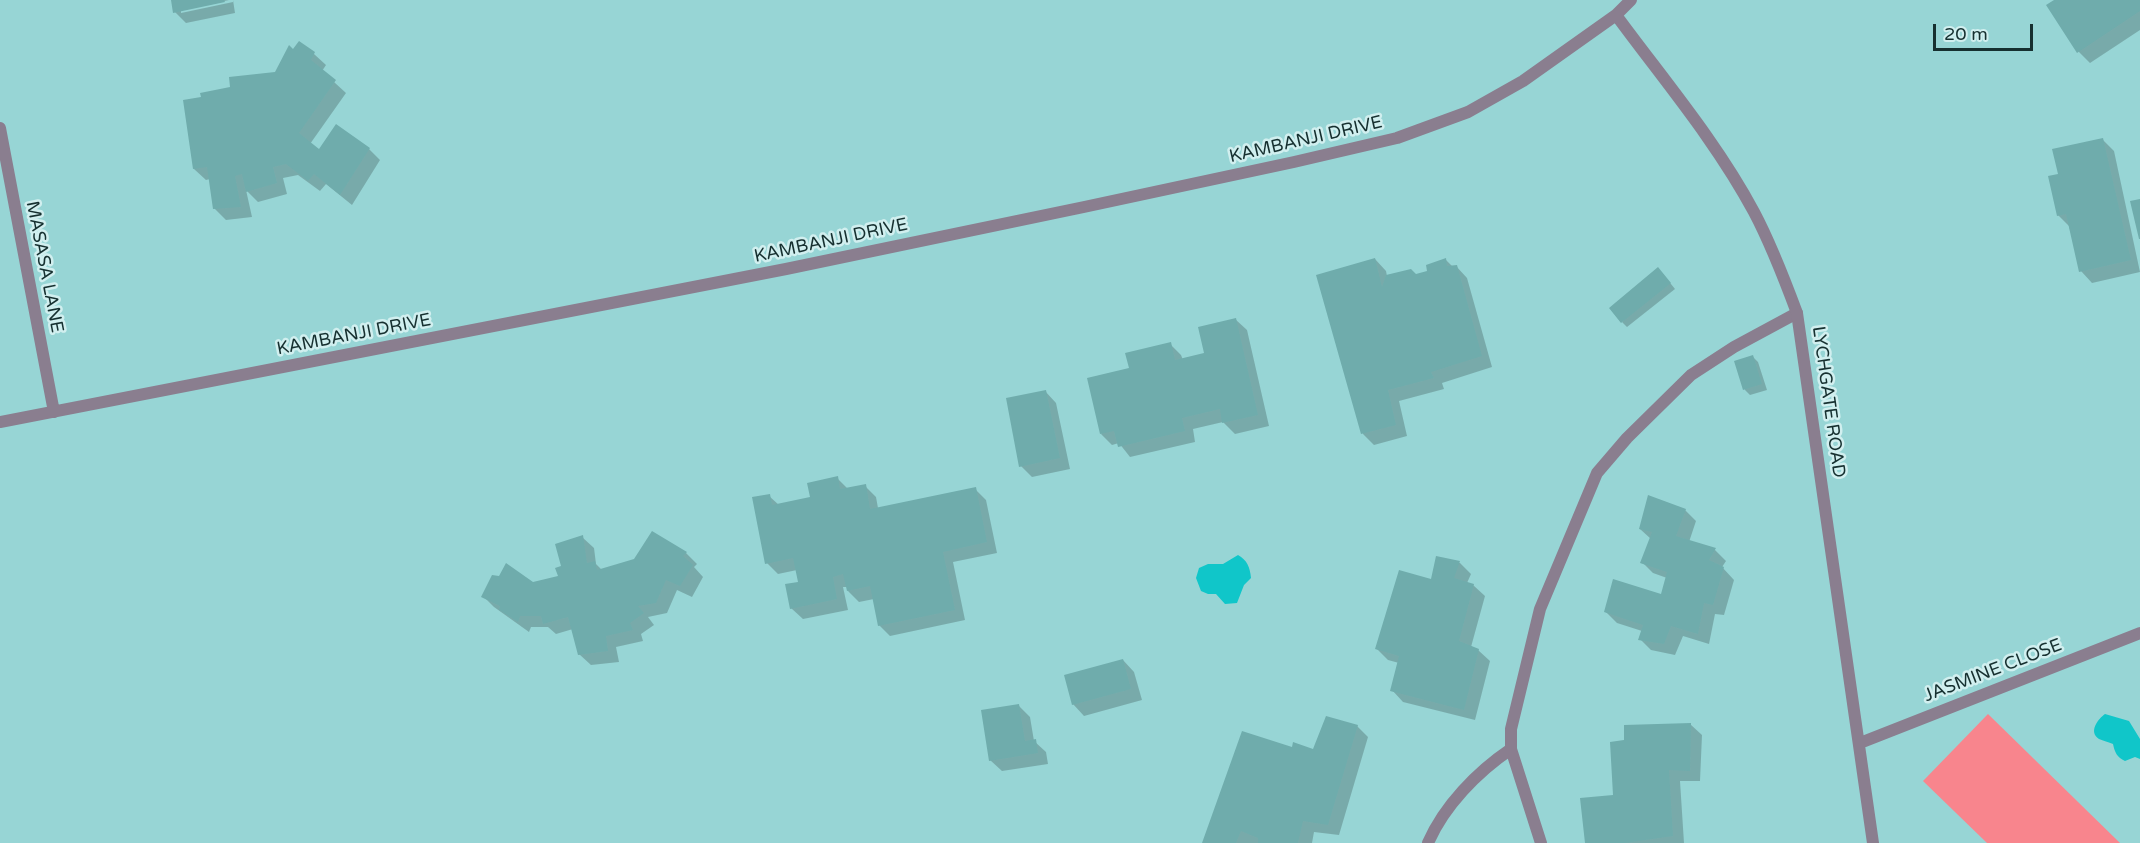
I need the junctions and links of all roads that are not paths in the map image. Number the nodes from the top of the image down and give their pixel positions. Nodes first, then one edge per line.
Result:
1 (1631, 0) edge
2 (1616, 15) junction
3 (0, 128) edge
4 (1797, 313) junction
5 (54, 412) junction
6 (0, 422) edge
7 (2140, 633) edge
8 (1860, 743) junction
9 (1510, 749) junction
10 (1428, 843) edge
11 (1541, 843) edge
12 (1873, 843) edge

1 - 2 street, KAMBANJI DRIVE
2 - 4 street, LYCHGATE ROAD
2 - 5 street, KAMBANJI DRIVE
3 - 5 street, MASASA LANE
4 - 8 street, LYCHGATE ROAD
4 - 9 street
5 - 6 street, KAMBANJI DRIVE
7 - 8 street, JASMINE CLOSE
8 - 12 street, LYCHGATE ROAD
9 - 10 street
9 - 11 street

